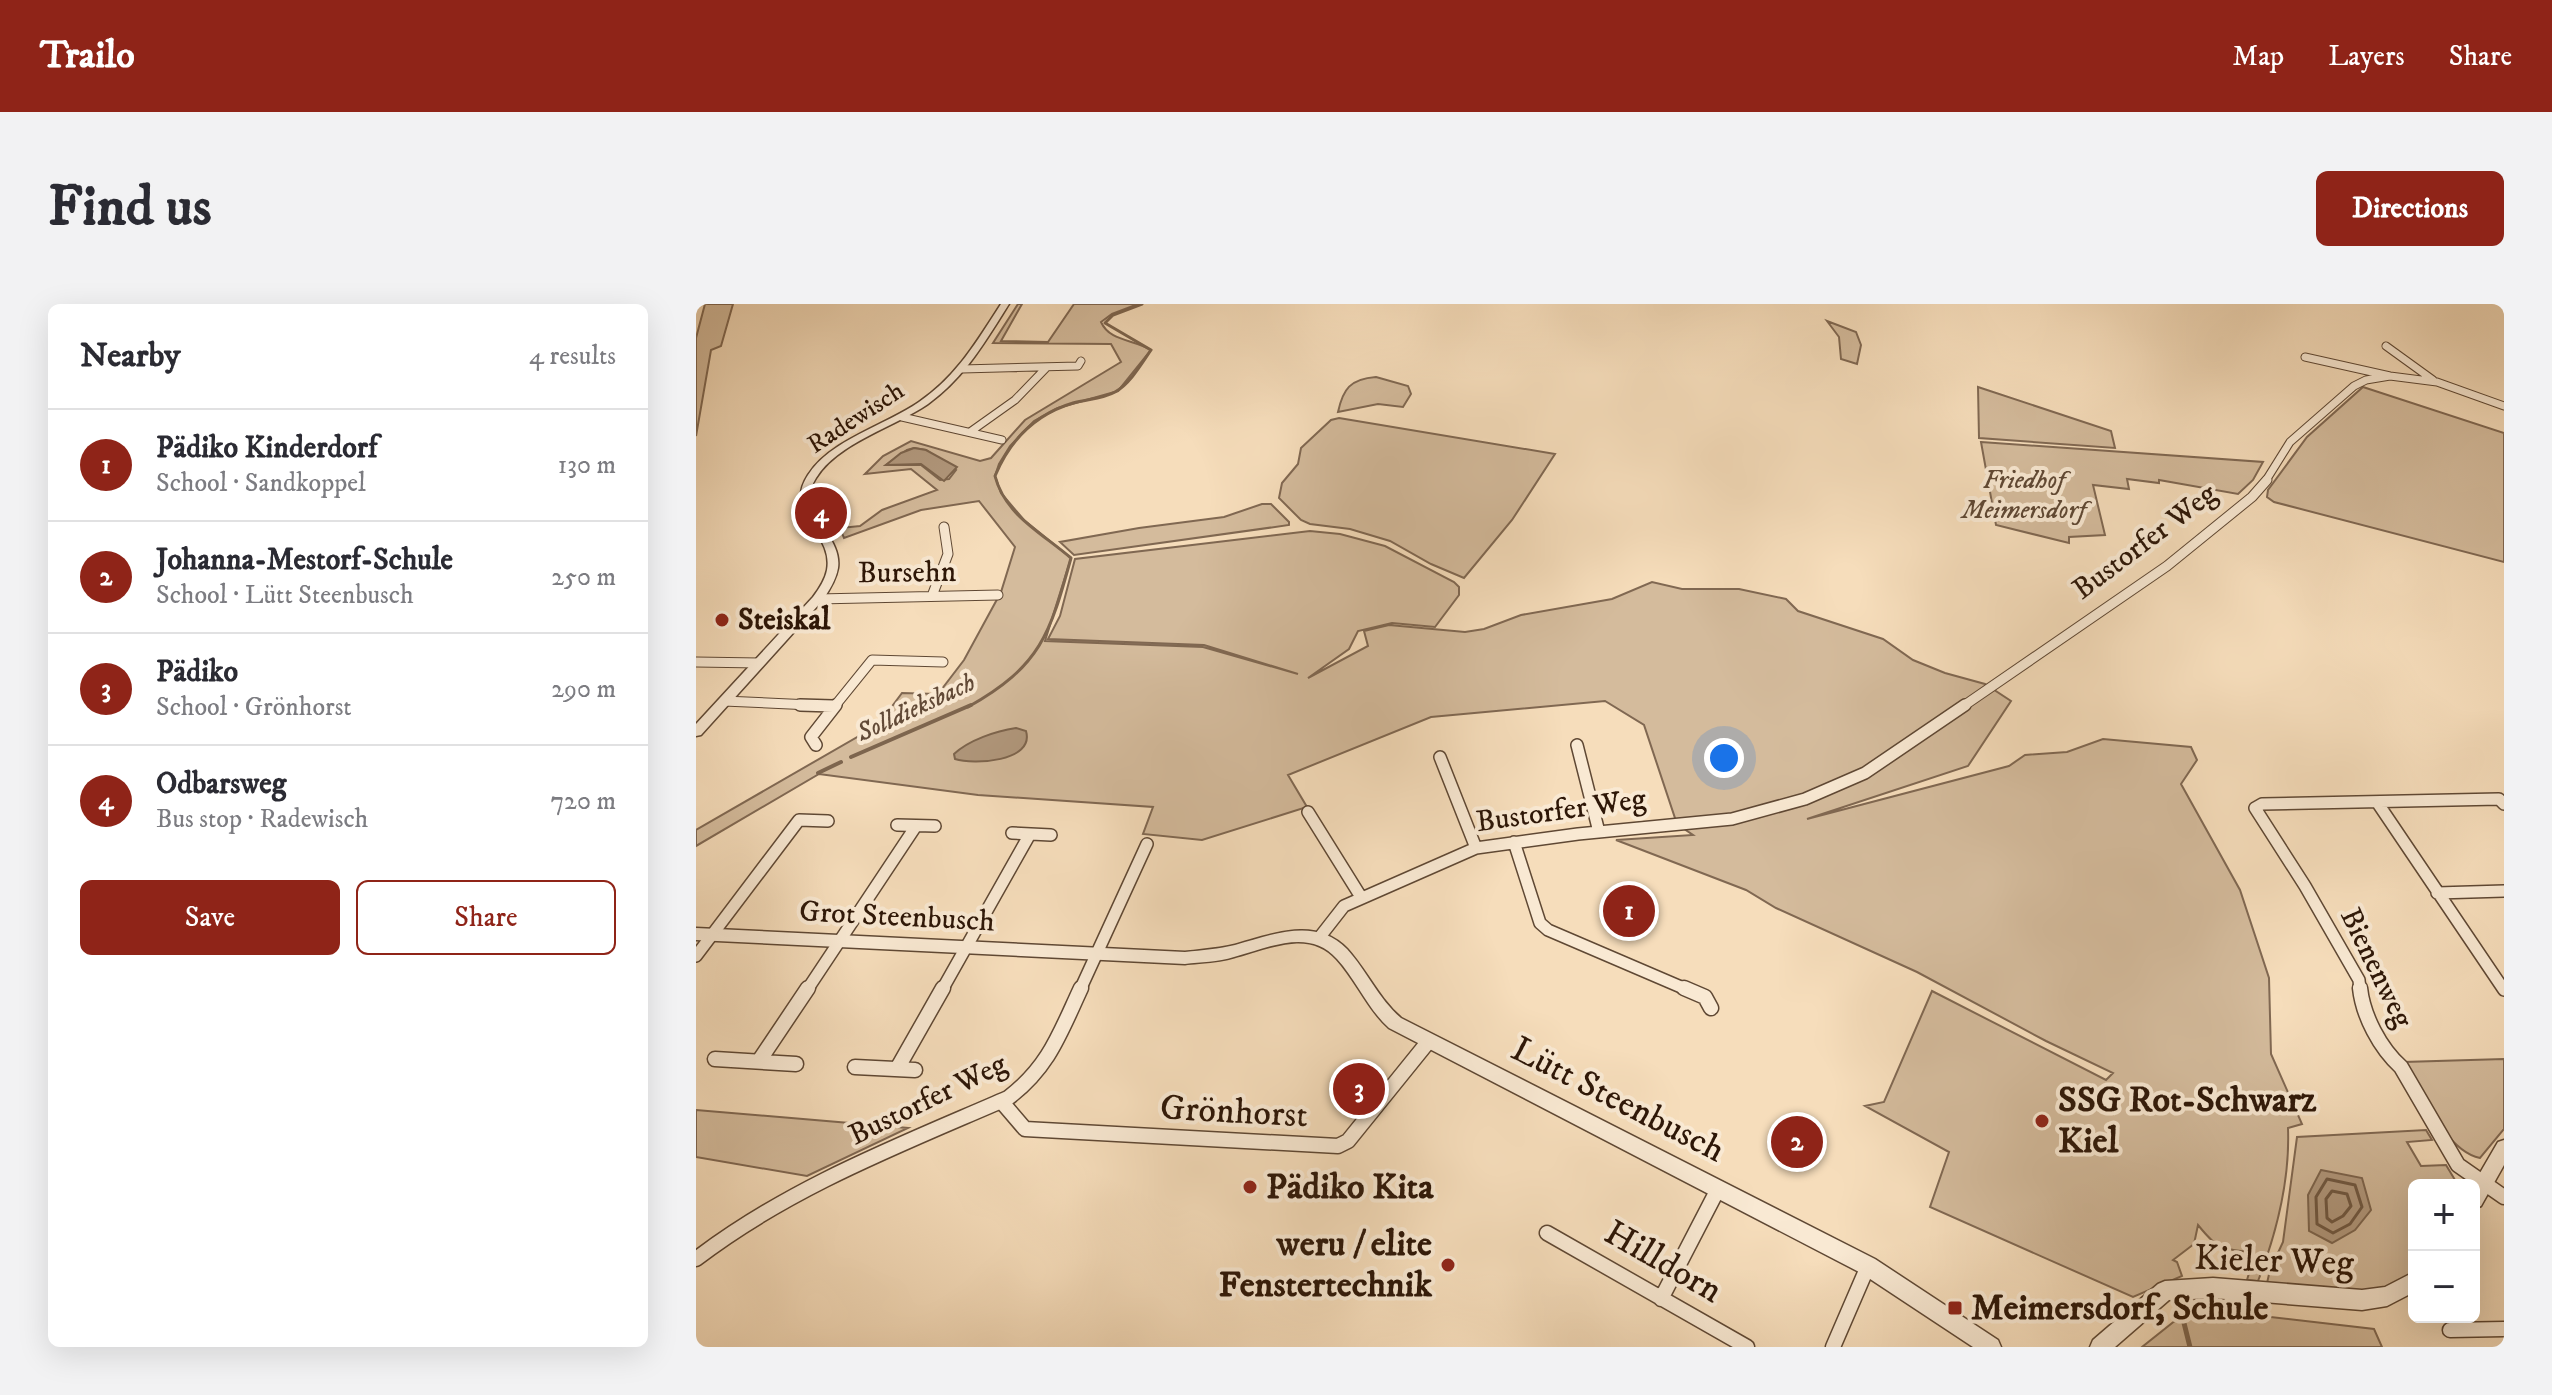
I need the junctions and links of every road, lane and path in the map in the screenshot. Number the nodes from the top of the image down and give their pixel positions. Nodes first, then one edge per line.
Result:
1 (1005, 304) edge
2 (2386, 346) dead end
3 (2305, 357) dead end
4 (1081, 361) dead end
5 (1046, 368) junction
6 (962, 369) junction
7 (2390, 376) junction
8 (2437, 382) junction
9 (2504, 406) edge
10 (902, 417) junction
11 (970, 432) junction
12 (1002, 440) dead end
13 (944, 527) dead end
14 (998, 595) dead end
15 (932, 596) junction
16 (818, 599) junction
17 (858, 659) dead end
18 (872, 660) junction
19 (696, 662) edge
20 (943, 662) dead end
21 (759, 663) junction
22 (724, 701) junction
23 (833, 706) junction
24 (696, 732) edge
25 (816, 745) dead end
26 (1577, 745) dead end
27 (1440, 757) dead end
28 (2377, 802) junction
29 (2504, 804) edge
30 (1308, 812) dead end
31 (828, 821) dead end
32 (897, 825) dead end
33 (916, 826) junction
34 (935, 826) dead end
35 (1599, 832) junction
36 (1012, 833) dead end
37 (1030, 834) junction
38 (1051, 835) dead end
39 (1514, 842) junction
40 (1147, 844) dead end
41 (1476, 848) junction
42 (2504, 891) edge
43 (2437, 893) junction
44 (1361, 897) junction
45 (696, 934) edge
46 (713, 935) junction
47 (1319, 938) junction
48 (838, 942) junction
49 (966, 949) junction
50 (1096, 955) junction
51 (696, 956) edge
52 (2504, 990) edge
53 (1711, 1008) dead end
54 (1428, 1042) junction
55 (715, 1059) dead end
56 (759, 1061) junction
57 (796, 1064) dead end
58 (855, 1067) dead end
59 (897, 1069) junction
60 (915, 1070) dead end
61 (1001, 1101) junction
62 (2504, 1148) edge
63 (2484, 1183) junction
64 (1718, 1189) junction
65 (2480, 1190) edge
66 (2504, 1197) edge
67 (1547, 1233) dead end
68 (696, 1259) edge
69 (1868, 1266) junction
70 (2408, 1285) edge
71 (1661, 1299) junction
72 (2504, 1329) edge
73 (2450, 1330) dead end
74 (1747, 1347) edge
75 (1833, 1347) edge
76 (1991, 1347) edge
77 (2100, 1347) edge

1 - 6 street, Radewisch
2 - 8 street
3 - 7 street
4 - 5 street
5 - 6 street
5 - 11 street
6 - 10 street, Radewisch
7 - 8 street
7 - 35 street, Bustorfer Weg
8 - 9 street
10 - 11 street
10 - 16 street, Radewisch
11 - 12 street
13 - 15 street
14 - 15 street, Bursehn
15 - 16 street, Bursehn
16 - 21 street, Radewisch
17 - 18 street
18 - 20 street
18 - 23 street
19 - 21 street
21 - 22 street, Radewisch
22 - 23 street
22 - 24 street, Radewisch
23 - 25 street
26 - 35 street
27 - 41 street
28 - 29 street
28 - 43 street
28 - 63 street, Bienenweg
30 - 44 street
31 - 46 street
32 - 33 street
33 - 34 street
33 - 48 street
35 - 39 street, Bustorfer Weg
36 - 37 street
37 - 38 street
37 - 49 street
39 - 41 street, Bustorfer Weg
39 - 53 street
40 - 50 street, Bustorfer Weg
41 - 44 street, Bustorfer Weg
42 - 43 street
43 - 52 street
44 - 47 street, Bustorfer Weg
45 - 46 street, Grot Steenbusch
46 - 48 street, Grot Steenbusch
46 - 51 street
47 - 50 street
47 - 54 street, Lütt Steenbusch
48 - 49 street, Grot Steenbusch
48 - 56 street
49 - 50 street, Grot Steenbusch
49 - 59 street
50 - 61 street, Bustorfer Weg
54 - 61 street, Grönhorst
54 - 64 street, Lütt Steenbusch
55 - 56 street
56 - 57 street
58 - 59 street
59 - 60 street
61 - 68 street, Bustorfer Weg
62 - 63 street
63 - 65 street
63 - 66 street, Bienenweg
64 - 69 street, Lütt Steenbusch
64 - 71 street
67 - 71 street, Hilldorn
69 - 75 street
69 - 76 street, Lütt Steenbusch
70 - 77 street, Kieler Weg
71 - 74 street, Hilldorn
72 - 73 street

